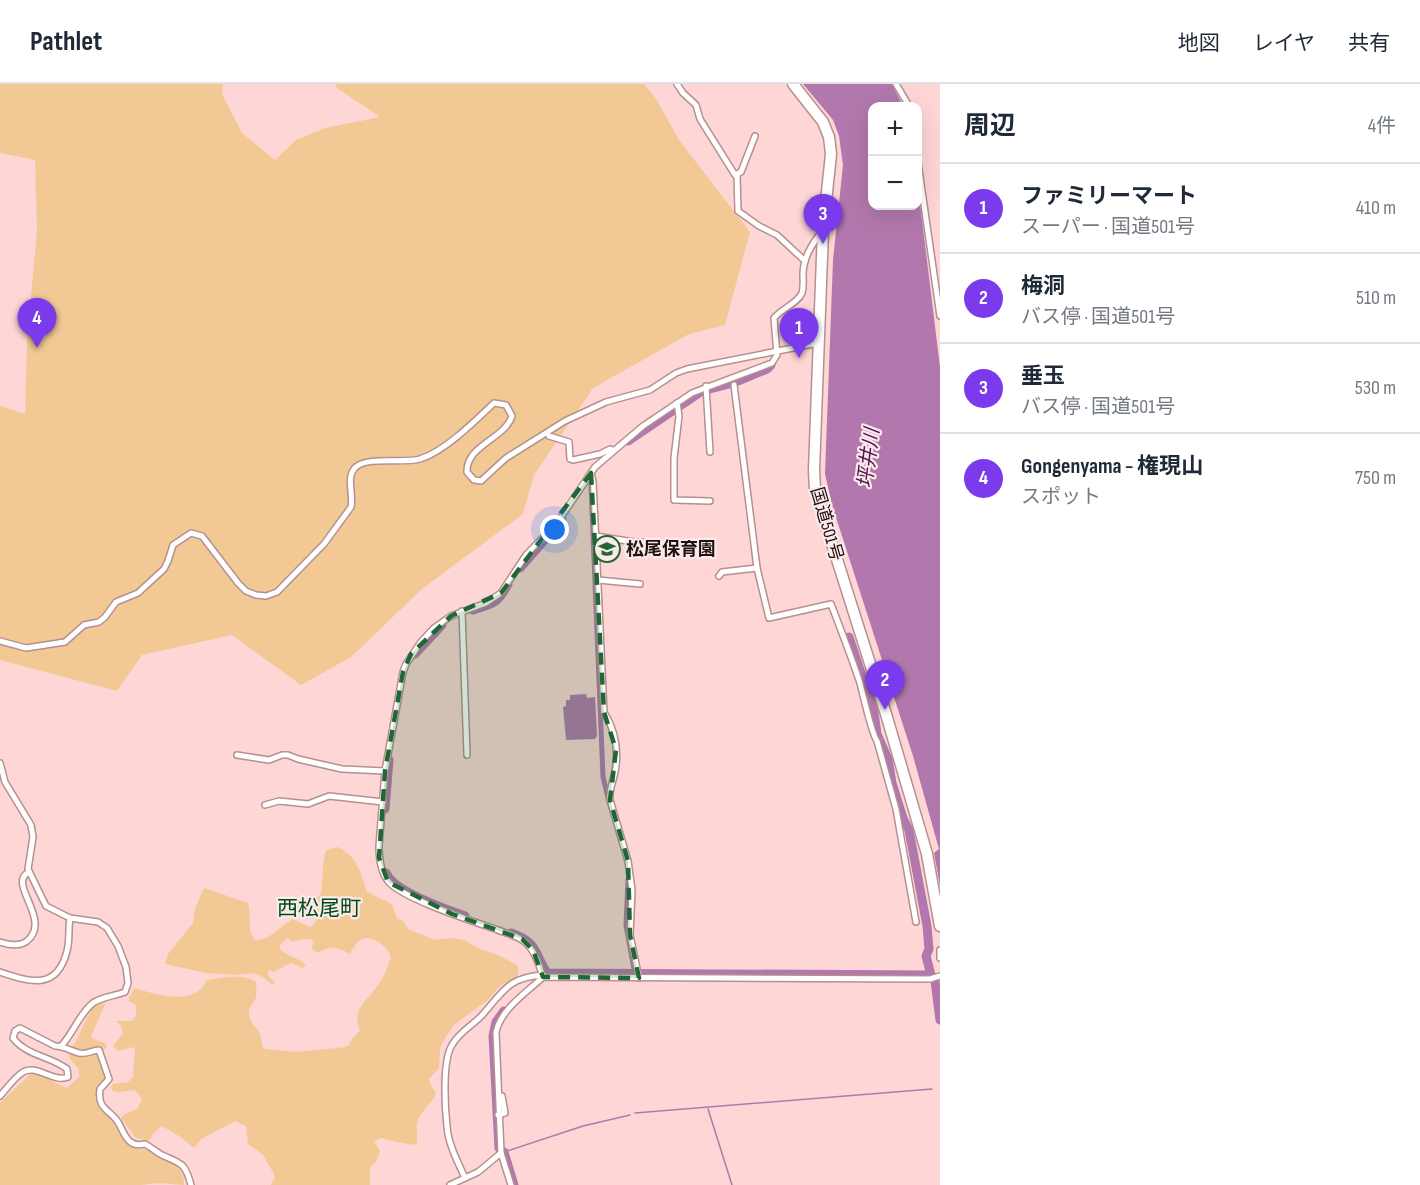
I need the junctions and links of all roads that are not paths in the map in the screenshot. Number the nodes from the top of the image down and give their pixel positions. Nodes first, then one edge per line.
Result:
1 (677, 84) edge
2 (793, 84) edge
3 (896, 84) edge
4 (907, 102) edge
5 (756, 136) dead end
6 (736, 175) junction
7 (922, 191) edge
8 (824, 230) junction
9 (805, 261) junction
10 (940, 316) edge
11 (820, 343) junction
12 (777, 350) junction
13 (734, 385) dead end
14 (707, 389) junction
15 (678, 405) junction
16 (549, 436) dead end
17 (613, 450) junction
18 (710, 452) dead end
19 (591, 472) junction
20 (710, 501) dead end
21 (596, 536) junction
22 (652, 542) dead end
23 (757, 568) junction
24 (719, 576) dead end
25 (598, 580) junction
26 (640, 584) dead end
27 (462, 612) junction
28 (0, 641) edge
29 (237, 754) dead end
30 (467, 755) dead end
31 (0, 763) edge
32 (385, 771) junction
33 (383, 802) junction
34 (265, 805) dead end
35 (29, 872) junction
36 (70, 918) junction
37 (916, 922) dead end
38 (940, 926) edge
39 (0, 942) edge
40 (940, 950) edge
41 (940, 958) edge
42 (0, 972) edge
43 (638, 975) junction
44 (543, 976) junction
45 (939, 977) edge
46 (61, 1046) junction
47 (0, 1096) edge
48 (502, 1096) dead end
49 (498, 1115) junction
50 (501, 1153) junction
51 (465, 1178) junction
52 (191, 1185) edge
53 (450, 1185) edge
54 (511, 1185) edge

1 - 6 street
2 - 8 highway, 国道501号
3 - 4 street
5 - 6 street
6 - 9 street
7 - 10 street
8 - 9 street
8 - 11 highway, 国道501号
9 - 12 street
11 - 12 street
11 - 38 highway, 国道501号
12 - 14 street
12 - 28 street
13 - 23 street
14 - 15 street
14 - 18 street
15 - 17 street
15 - 20 street
16 - 17 street
17 - 19 street
19 - 21 street
19 - 27 street
21 - 22 street
21 - 25 street
23 - 24 street
23 - 37 street
25 - 26 street
25 - 43 street
27 - 30 street
27 - 32 street
29 - 32 street
31 - 35 street
32 - 33 street
33 - 34 street
33 - 44 street
35 - 36 street
35 - 39 street
36 - 42 street
36 - 46 street
40 - 41 street
43 - 44 street
43 - 45 street
44 - 49 street
44 - 51 street
46 - 47 street
46 - 52 street
48 - 49 street
49 - 50 street
50 - 51 street
50 - 54 street
51 - 53 street

